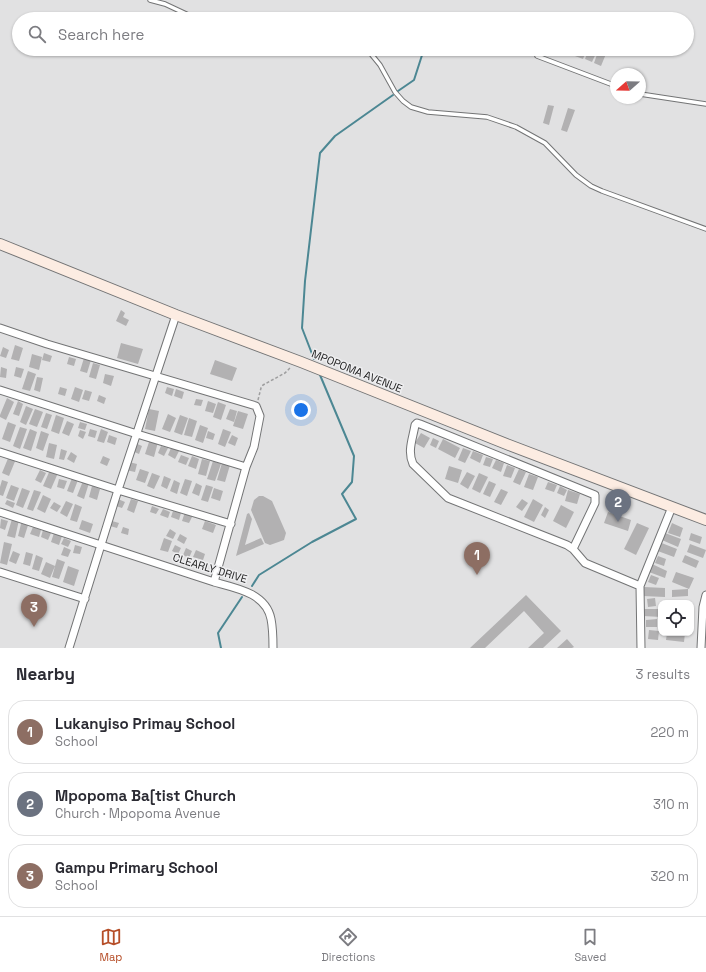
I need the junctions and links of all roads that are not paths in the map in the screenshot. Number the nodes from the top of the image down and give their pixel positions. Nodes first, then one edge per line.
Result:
1 (150, 0) edge
2 (182, 12) edge
3 (373, 56) edge
4 (537, 56) dead end
5 (610, 84) edge
6 (646, 95) edge
7 (706, 104) edge
8 (706, 229) edge
9 (0, 244) edge
10 (176, 315) junction
11 (0, 328) edge
12 (155, 377) junction
13 (0, 390) edge
14 (137, 434) junction
15 (0, 452) edge
16 (246, 467) junction
17 (118, 490) junction
18 (672, 507) junction
19 (0, 512) edge
20 (706, 520) edge
21 (231, 524) junction
22 (102, 546) junction
23 (573, 549) junction
24 (0, 572) edge
25 (214, 582) junction
26 (640, 586) junction
27 (706, 595) edge
28 (85, 599) junction
29 (69, 648) edge
30 (273, 648) edge
31 (641, 648) edge
32 (701, 648) edge

1 - 2 lane
3 - 8 lane
4 - 5 lane
6 - 7 lane
9 - 10 street, MPOPOMA AVENUE
10 - 12 street
10 - 18 street, MPOPOMA AVENUE
11 - 12 street
12 - 14 street
12 - 16 street
13 - 14 street
14 - 16 street
14 - 17 street
15 - 17 street
16 - 21 street
17 - 21 street
17 - 22 street
18 - 20 street, MPOPOMA AVENUE
18 - 26 street
19 - 22 street, CLEARLY DRIVE
21 - 25 street
22 - 25 street, CLEARLY DRIVE
22 - 28 street
23 - 23 street
23 - 26 street
24 - 28 street
25 - 30 street, CLEARLY DRIVE
26 - 31 street
27 - 32 street
28 - 29 street

